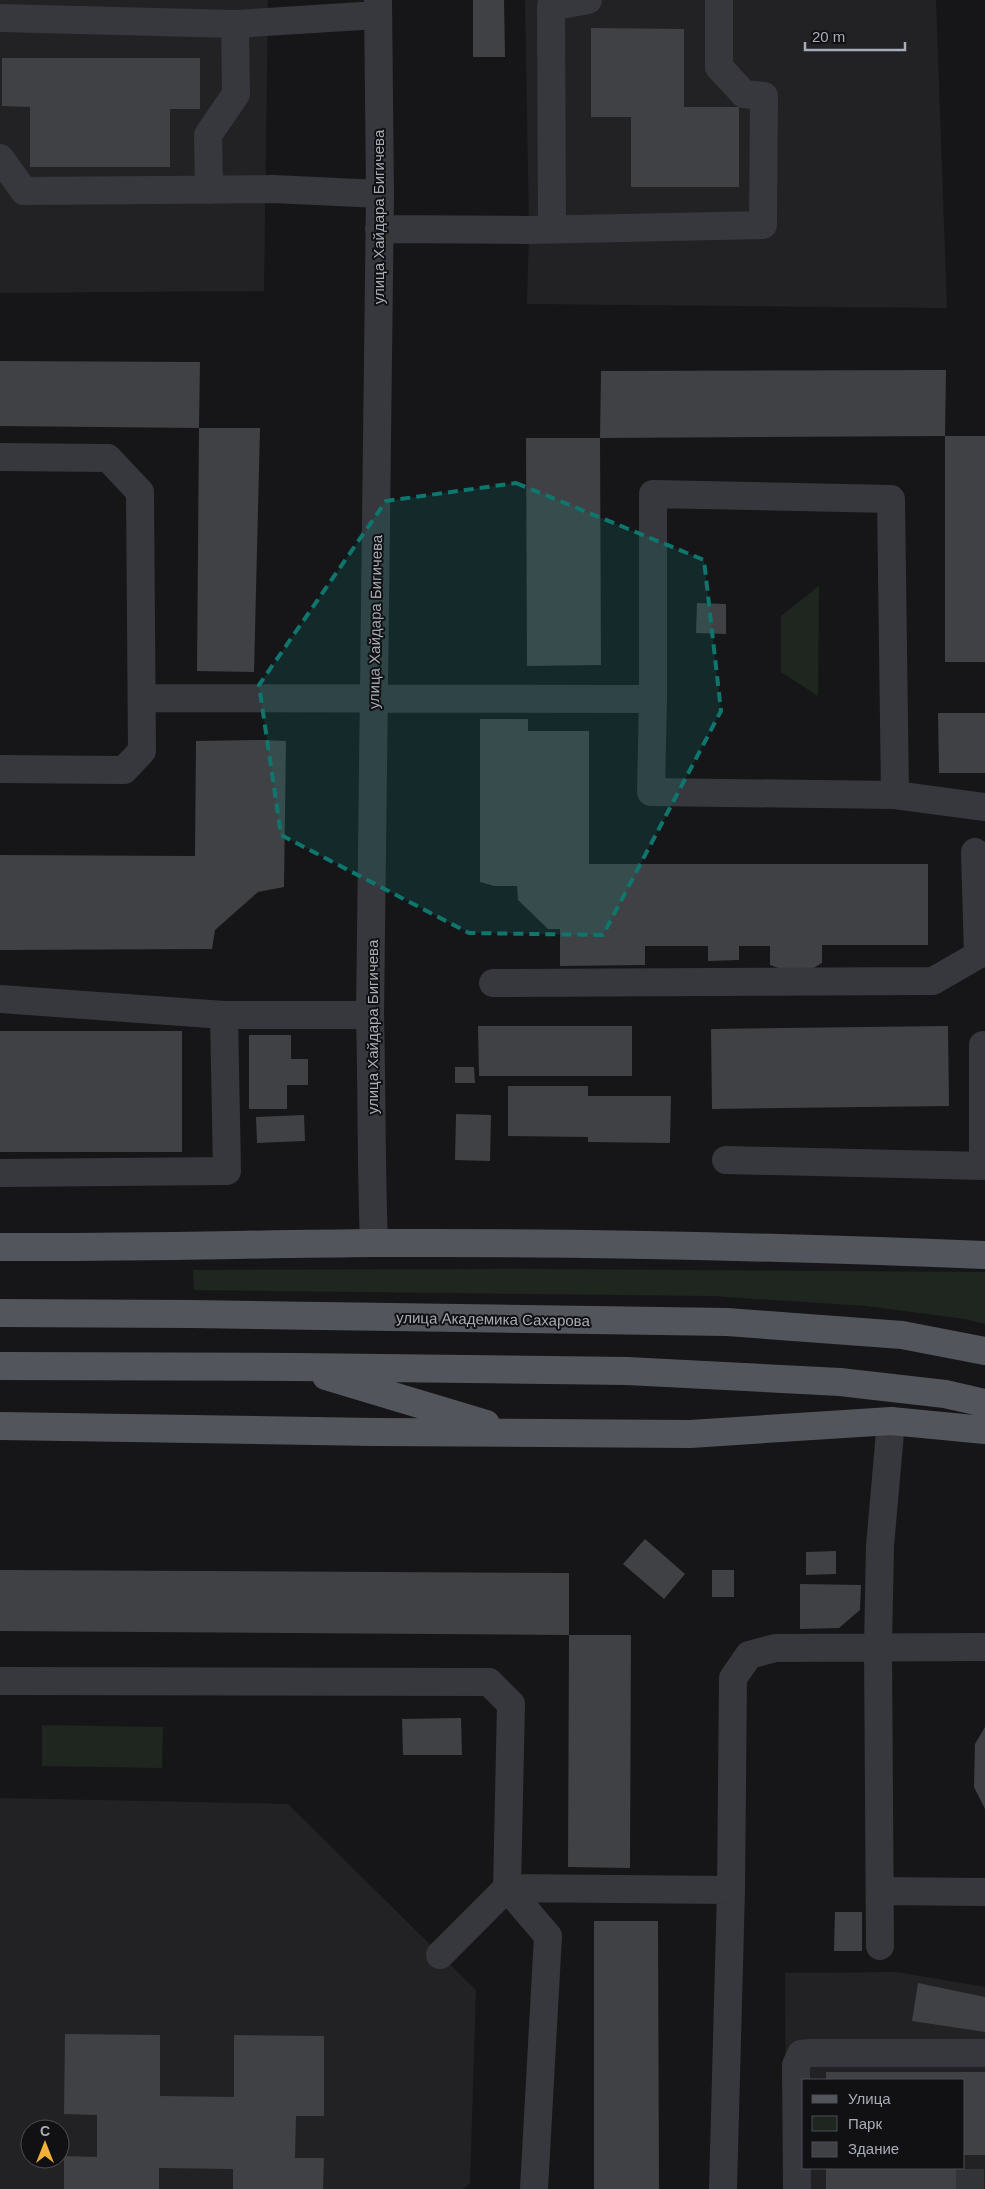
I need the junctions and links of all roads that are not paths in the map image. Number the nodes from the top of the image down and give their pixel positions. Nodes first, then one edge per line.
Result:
1 (588, 0) edge
2 (719, 0) edge
3 (552, 3) edge
4 (378, 8) edge
5 (0, 18) edge
6 (235, 24) junction
7 (0, 158) edge
8 (209, 190) junction
9 (380, 194) junction
10 (552, 228) junction
11 (379, 229) junction
12 (0, 457) edge
13 (142, 698) junction
14 (374, 699) junction
15 (653, 699) junction
16 (0, 769) edge
17 (895, 795) junction
18 (985, 807) edge
19 (976, 852) dead end
20 (981, 954) edge
21 (493, 982) dead end
22 (0, 999) edge
23 (224, 1015) junction
24 (370, 1015) junction
25 (983, 1045) dead end
26 (726, 1160) dead end
27 (984, 1166) edge
28 (0, 1172) edge
29 (374, 1243) junction
30 (0, 1247) edge
31 (985, 1255) edge
32 (0, 1313) edge
33 (985, 1351) edge
34 (0, 1366) edge
35 (296, 1367) junction
36 (985, 1403) edge
37 (891, 1420) junction
38 (0, 1426) edge
39 (985, 1430) edge
40 (513, 1433) junction
41 (878, 1646) junction
42 (985, 1647) edge
43 (0, 1681) edge
44 (507, 1888) junction
45 (731, 1890) junction
46 (880, 1891) junction
47 (985, 1892) edge
48 (880, 1946) dead end
49 (440, 1955) dead end
50 (985, 2053) edge
51 (534, 2189) edge
52 (723, 2189) edge
53 (797, 2189) edge

1 - 3 street
2 - 10 street
3 - 10 street
4 - 6 street
4 - 9 street, улица Хайдара Бигичева
5 - 6 street
6 - 8 street
7 - 8 street
8 - 9 street
9 - 11 street, улица Хайдара Бигичева
10 - 11 street
11 - 14 street, улица Хайдара Бигичева
12 - 13 street
13 - 14 street
13 - 16 street
14 - 15 street
14 - 24 street, улица Хайдара Бигичева
15 - 17 street
15 - 17 street
17 - 18 street
19 - 20 street
20 - 21 street
22 - 23 street
23 - 24 street
23 - 28 street
24 - 29 street, улица Хайдара Бигичева
25 - 27 street
26 - 27 street
29 - 30 main road
29 - 31 main road
32 - 33 main road, улица Академика Сахарова
34 - 35 main road
35 - 36 main road
35 - 40 main road
37 - 39 main road
37 - 40 main road
37 - 41 street
38 - 40 main road
41 - 42 street
41 - 45 street
41 - 46 street
43 - 44 street
44 - 45 street
44 - 49 street
44 - 51 street
45 - 52 street
46 - 47 street
46 - 48 street
50 - 53 street

